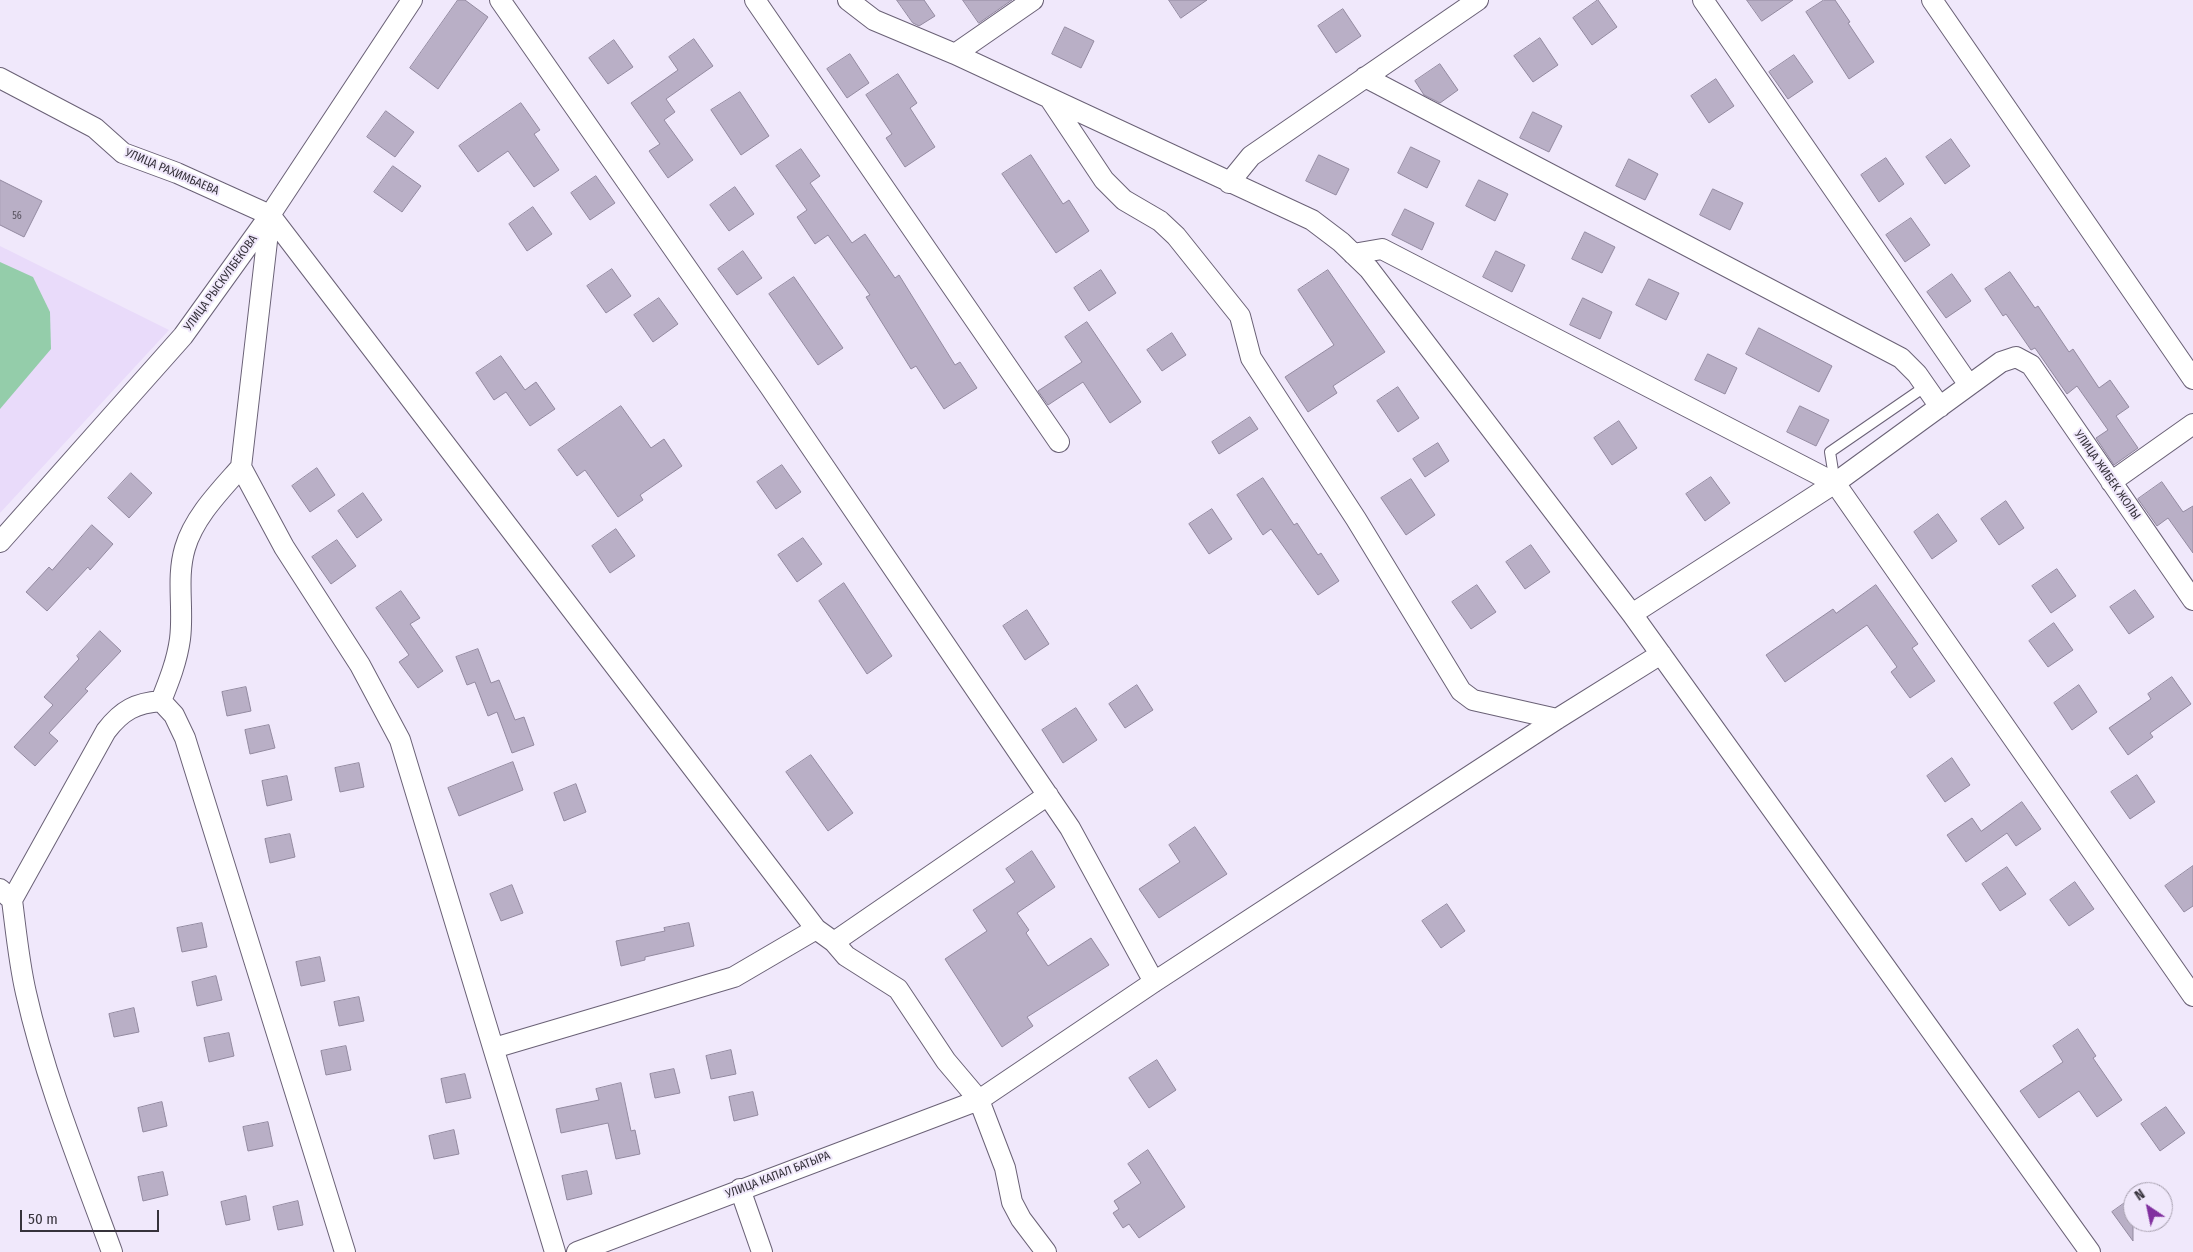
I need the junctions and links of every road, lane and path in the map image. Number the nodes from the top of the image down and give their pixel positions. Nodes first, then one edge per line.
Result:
1 (412, 0) edge
2 (500, 0) edge
3 (755, 0) edge
4 (848, 0) edge
5 (1033, 0) edge
6 (1478, 0) edge
7 (1703, 0) edge
8 (1932, 0) edge
9 (955, 54) junction
10 (1365, 77) junction
11 (0, 78) edge
12 (1050, 99) junction
13 (1229, 183) junction
14 (270, 215) junction
15 (1353, 254) junction
16 (2193, 379) edge
17 (1969, 385) junction
18 (1926, 386) junction
19 (1940, 406) junction
20 (2193, 424) edge
21 (1059, 442) dead end
22 (241, 467) junction
23 (2111, 482) junction
24 (1835, 483) junction
25 (0, 542) edge
26 (2193, 600) edge
27 (1632, 614) junction
28 (1661, 654) junction
29 (161, 701) junction
30 (1557, 719) junction
31 (1048, 795) junction
32 (6, 895) edge
33 (816, 929) junction
34 (834, 942) junction
35 (1154, 982) junction
36 (2193, 996) edge
37 (494, 1048) junction
38 (979, 1100) junction
39 (740, 1189) junction
40 (112, 1252) edge
41 (345, 1252) edge
42 (555, 1252) edge
43 (577, 1252) edge
44 (762, 1252) edge
45 (1046, 1252) edge
46 (2090, 1252) edge

1 - 14 street, УЛИЦА РЫСКУЛБЕКОВА
2 - 31 street
3 - 21 street
4 - 9 street
5 - 9 street
6 - 10 street
7 - 17 street
8 - 16 street
9 - 12 street
10 - 13 street
10 - 18 street
11 - 14 street, УЛИЦА РАХИМБАЕВА
12 - 13 street
12 - 30 street
13 - 15 street
14 - 22 street
14 - 25 street, УЛИЦА РЫСКУЛБЕКОВА
14 - 33 street
15 - 24 street
15 - 27 street
17 - 19 street
17 - 23 street, УЛИЦА ЖИБЕК ЖОЛЫ
18 - 19 street
18 - 24 lane
19 - 24 street
20 - 23 street
22 - 29 street
22 - 37 street
23 - 26 street, УЛИЦА ЖИБЕК ЖОЛЫ
24 - 27 street
24 - 36 street
27 - 28 street
28 - 30 street, УЛИЦА КАПАЛ БАТЫРА
28 - 46 street
29 - 32 street
29 - 41 street
30 - 35 street, УЛИЦА КАПАЛ БАТЫРА
31 - 34 street
31 - 35 street
32 - 40 street
33 - 34 street
33 - 37 street
34 - 38 street
35 - 38 street, УЛИЦА КАПАЛ БАТЫРА
37 - 42 street
38 - 39 street, УЛИЦА КАПАЛ БАТЫРА
38 - 45 street
39 - 43 street, УЛИЦА КАПАЛ БАТЫРА
39 - 44 street

